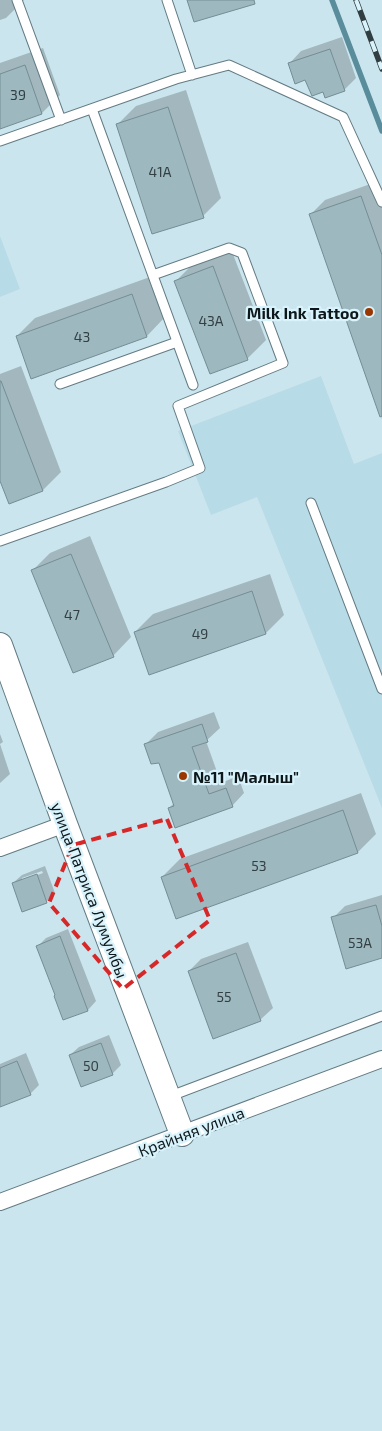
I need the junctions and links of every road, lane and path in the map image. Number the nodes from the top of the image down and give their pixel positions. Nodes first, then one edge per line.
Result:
1 (17, 0) edge
2 (167, 0) edge
3 (192, 75) junction
4 (92, 109) junction
5 (61, 120) junction
6 (0, 141) edge
7 (382, 202) edge
8 (153, 275) junction
9 (177, 342) junction
10 (60, 384) dead end
11 (193, 385) dead end
12 (311, 503) dead end
13 (0, 541) edge
14 (0, 645) edge
15 (382, 689) edge
16 (65, 824) junction
17 (0, 848) edge
18 (382, 1016) edge
19 (382, 1059) edge
20 (168, 1097) junction
21 (182, 1134) junction
22 (0, 1202) edge

1 - 5 lane
2 - 3 lane
3 - 4 lane
3 - 7 lane
4 - 5 lane
4 - 8 lane
5 - 6 lane
8 - 9 lane
8 - 13 lane
9 - 10 lane
9 - 11 lane
12 - 15 lane
14 - 16 street, улица Патриса Лумумбы
16 - 17 street
16 - 20 street, улица Патриса Лумумбы
18 - 20 lane
19 - 21 street, Крайняя улица
20 - 21 street, улица Патриса Лумумбы
21 - 22 street, Крайняя улица

